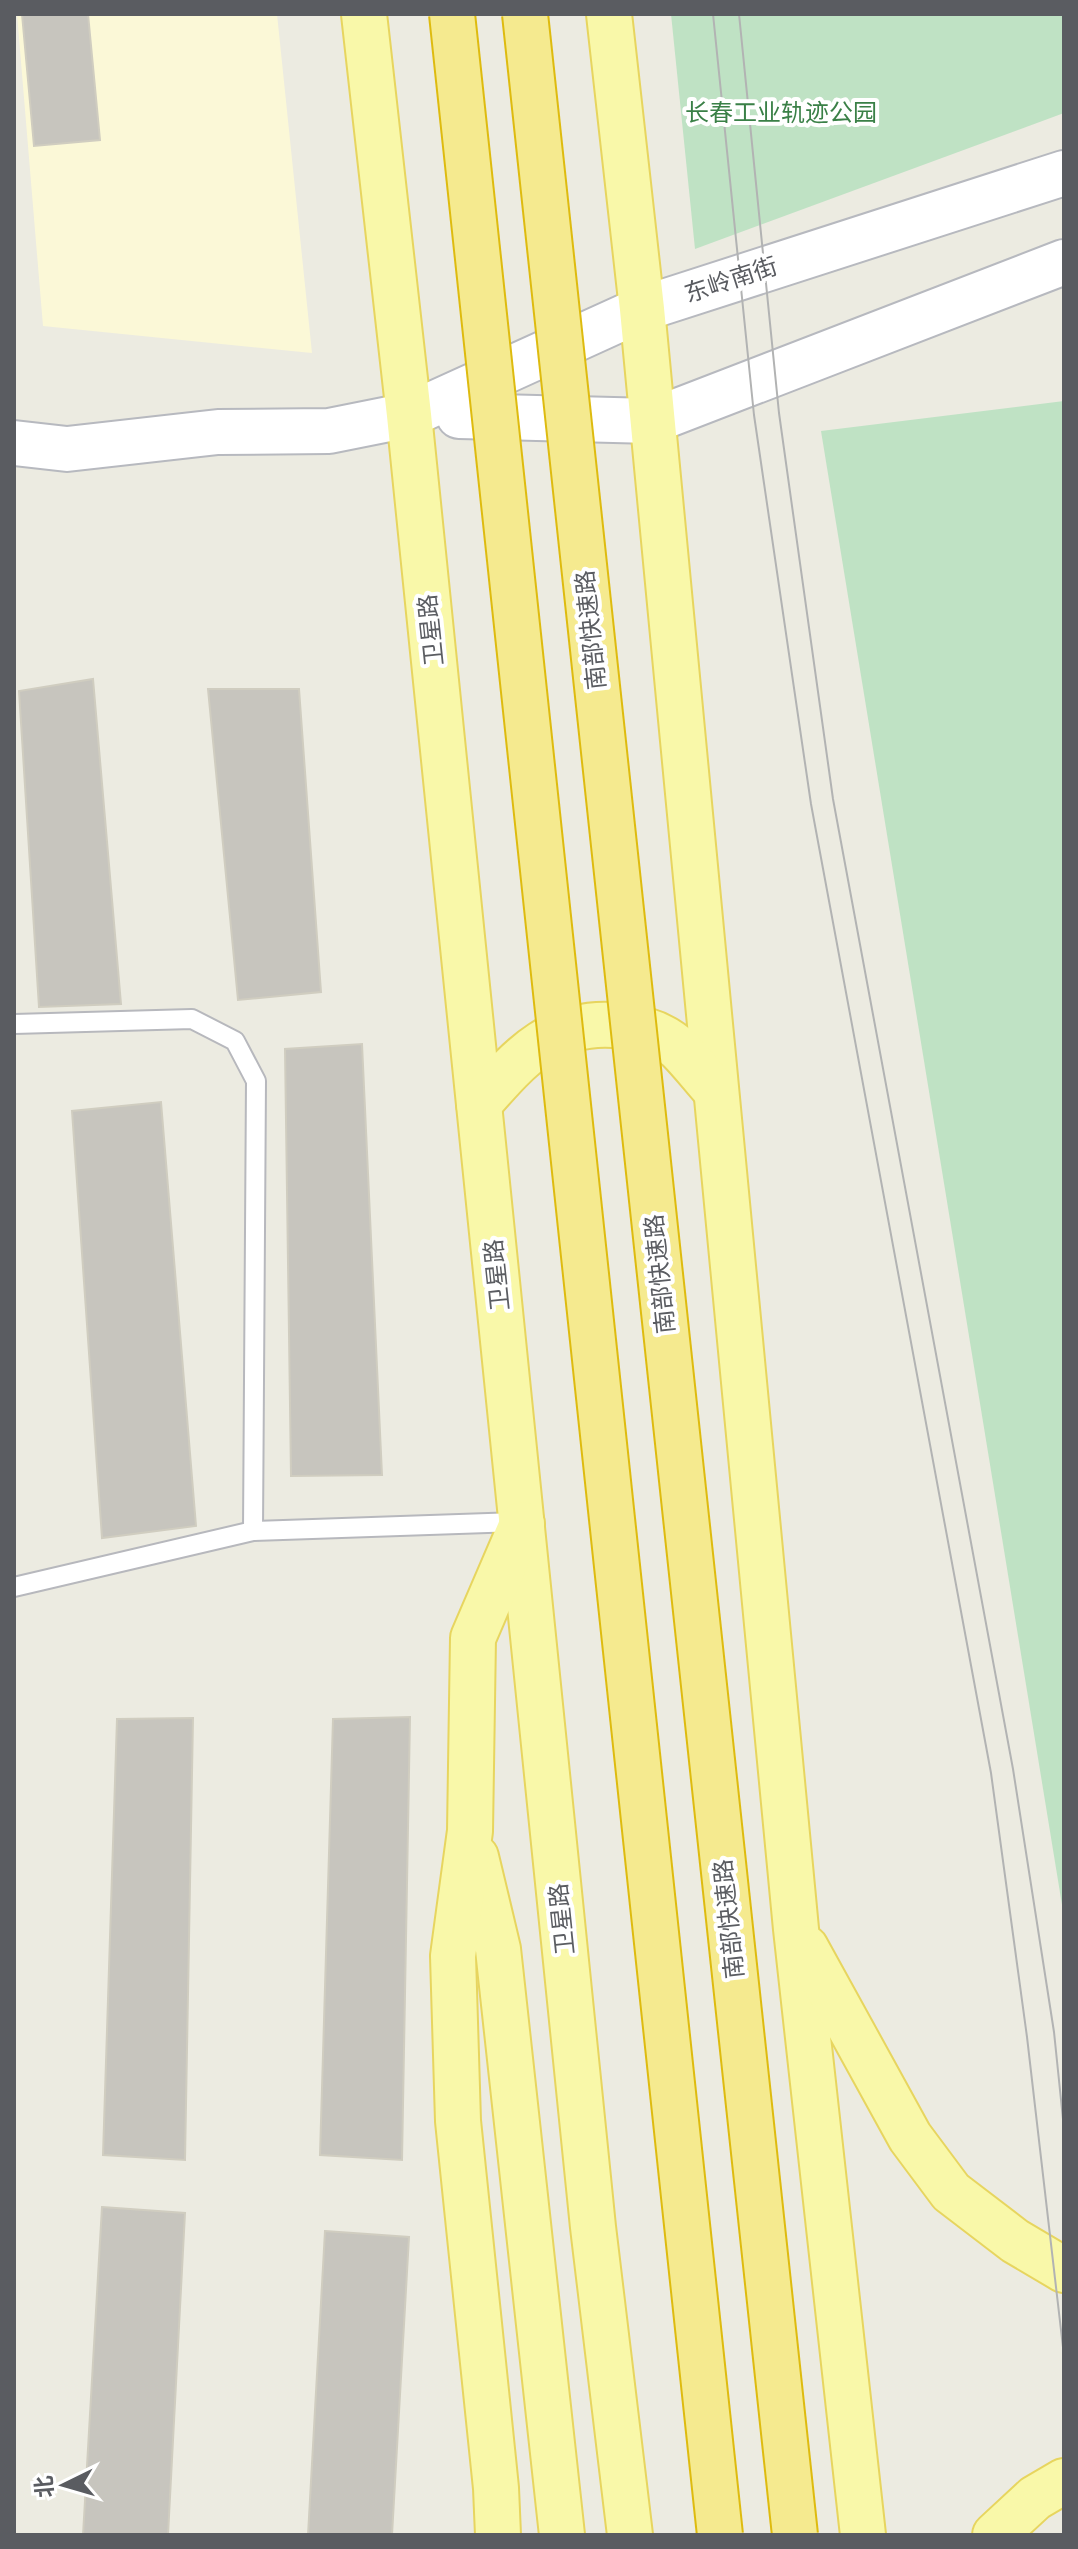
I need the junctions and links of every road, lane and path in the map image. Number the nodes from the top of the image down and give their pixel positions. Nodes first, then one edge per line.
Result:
1 (364, 14) edge
2 (452, 14) edge
3 (525, 14) edge
4 (609, 14) edge
5 (1064, 173) edge
6 (1064, 262) edge
7 (642, 309) junction
8 (409, 415) junction
9 (652, 421) junction
10 (14, 443) edge
11 (14, 1024) edge
12 (716, 1091) junction
13 (479, 1104) junction
14 (523, 1522) junction
15 (253, 1531) junction
16 (14, 1587) edge
17 (470, 1831) junction
18 (796, 1929) junction
19 (1064, 2270) edge
20 (1064, 2481) edge
21 (498, 2535) edge
22 (562, 2535) edge
23 (630, 2535) edge
24 (720, 2535) edge
25 (795, 2535) edge
26 (863, 2535) edge
27 (995, 2535) edge

1 - 8 main road, 卫星路
2 - 24 highway, bridge
3 - 25 highway, 南部快速路, bridge
4 - 7 main road
5 - 7 main road, 东岭南街
6 - 9 main road, 东岭南街
7 - 8 main road, 东岭南街
7 - 9 main road
8 - 9 main road, 东岭南街
8 - 10 main road, 东岭南街
8 - 13 main road, 卫星路
9 - 12 main road
11 - 15 lane
12 - 13 main road
12 - 18 main road
13 - 14 main road, 卫星路
14 - 15 lane
14 - 17 main road
14 - 23 main road, 卫星路
15 - 16 lane
17 - 21 main road
17 - 22 main road
18 - 19 main road
18 - 26 main road
20 - 27 main road

